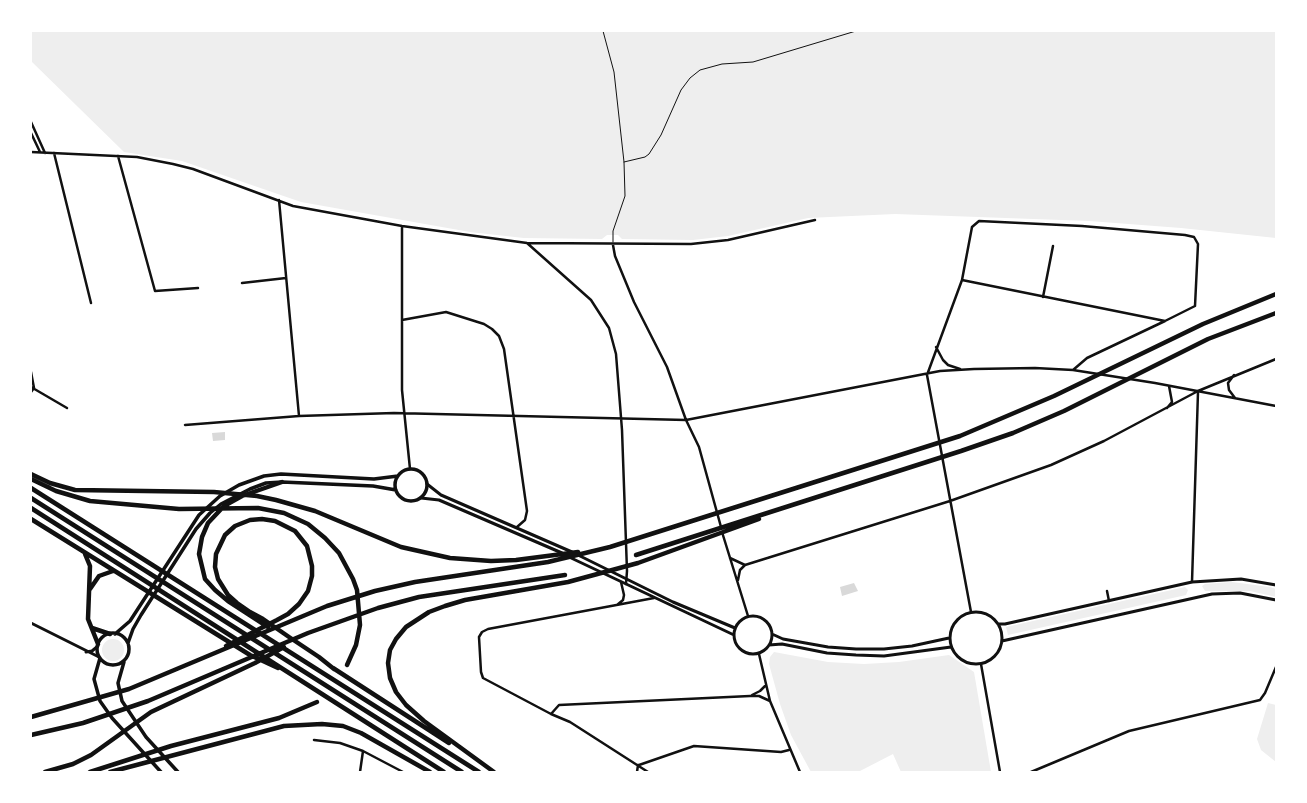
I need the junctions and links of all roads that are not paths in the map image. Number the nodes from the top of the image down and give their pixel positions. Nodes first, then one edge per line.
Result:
1 (603, 31) edge
2 (856, 31) edge
3 (31, 122) edge
4 (31, 133) edge
5 (31, 152) edge
6 (40, 153) junction
7 (45, 153) junction
8 (54, 153) junction
9 (118, 156) junction
10 (624, 162) junction
11 (279, 200) junction
12 (815, 220) dead end
13 (402, 226) junction
14 (527, 242) junction
15 (613, 245) junction
16 (1053, 246) dead end
17 (286, 278) junction
18 (962, 280) junction
19 (242, 283) dead end
20 (198, 288) dead end
21 (1276, 294) edge
22 (1043, 297) junction
23 (91, 303) dead end
24 (1276, 312) edge
25 (402, 320) junction
26 (1165, 321) junction
27 (936, 347) junction
28 (1276, 359) edge
29 (963, 370) junction
30 (1073, 370) junction
31 (31, 372) edge
32 (927, 374) junction
33 (1234, 375) junction
34 (1169, 386) junction
35 (32, 388) edge
36 (1198, 391) junction
37 (31, 392) edge
38 (1236, 398) junction
39 (1276, 406) edge
40 (67, 408) dead end
41 (1166, 410) junction
42 (403, 413) junction
43 (299, 416) junction
44 (513, 416) junction
45 (621, 419) junction
46 (686, 420) junction
47 (185, 425) dead end
48 (410, 469) junction
49 (31, 474) edge
50 (398, 476) junction
51 (31, 479) edge
52 (282, 482) joint
53 (427, 484) junction
54 (31, 488) edge
55 (396, 490) junction
56 (832, 492) junction
57 (31, 498) edge
58 (422, 498) junction
59 (950, 501) junction
60 (31, 508) edge
61 (212, 514) junction
62 (31, 519) edge
63 (517, 527) junction
64 (610, 547) junction
65 (84, 553) junction
66 (636, 555) dead end
67 (730, 558) junction
68 (745, 565) junction
69 (113, 572) junction
70 (565, 575) dead end
71 (627, 578) junction
72 (620, 581) junction
73 (738, 581) junction
74 (1192, 582) junction
75 (626, 584) junction
76 (1276, 585) edge
77 (1107, 591) dead end
78 (89, 593) junction
79 (624, 597) junction
80 (654, 598) junction
81 (1276, 600) edge
82 (1109, 601) junction
83 (630, 603) junction
84 (616, 605) junction
85 (971, 612) junction
86 (748, 616) junction
87 (261, 621) junction
88 (31, 623) edge
89 (998, 624) junction
90 (91, 627) junction
91 (736, 628) junction
92 (308, 633) junction
93 (112, 634) junction
94 (772, 634) junction
95 (734, 635) junction
96 (949, 638) junction
97 (1002, 641) junction
98 (128, 643) junction
99 (98, 645) junction
100 (770, 645) junction
101 (950, 647) junction
102 (86, 652) junction
103 (759, 654) junction
104 (99, 658) junction
105 (124, 662) junction
106 (981, 664) junction
107 (347, 665) dead end
108 (1276, 667) edge
109 (176, 671) junction
110 (295, 676) junction
111 (766, 685) junction
112 (750, 696) junction
113 (770, 701) junction
114 (317, 702) dead end
115 (551, 714) junction
116 (31, 717) edge
117 (31, 735) edge
118 (314, 740) dead end
119 (789, 750) junction
120 (363, 751) junction
121 (483, 764) junction
122 (638, 765) junction
123 (45, 772) edge
124 (90, 772) edge
125 (110, 772) edge
126 (161, 772) edge
127 (178, 772) edge
128 (360, 772) edge
129 (403, 772) edge
130 (430, 772) edge
131 (444, 772) edge
132 (462, 772) edge
133 (479, 772) edge
134 (494, 772) edge
135 (637, 772) edge
136 (648, 772) edge
137 (800, 772) edge
138 (1000, 772) edge
139 (1031, 772) edge

1 - 10 lane
2 - 10 lane
3 - 7 street
4 - 6 street
5 - 6 street
6 - 7 street
7 - 8 street
8 - 9 street
8 - 23 street
9 - 11 street
9 - 20 street
10 - 15 lane
11 - 13 street
11 - 17 street
12 - 15 street
13 - 14 street
13 - 25 street
14 - 15 street
14 - 45 street
15 - 46 street
16 - 22 street
17 - 19 street
17 - 43 street
18 - 22 street
18 - 26 street
18 - 27 street
21 - 64 highway
22 - 26 street
24 - 56 highway
25 - 42 street
25 - 44 street
26 - 30 street
27 - 29 street
27 - 32 street
28 - 33 street
29 - 30 street
29 - 32 street
30 - 34 street
31 - 35 street
32 - 46 street
32 - 59 street
33 - 36 street
33 - 38 street
34 - 36 street
34 - 41 street
35 - 37 street
35 - 40 street
36 - 38 street
36 - 41 street
36 - 74 street
38 - 39 street
41 - 59 street
42 - 43 street
42 - 44 street
42 - 48 street
43 - 47 street
44 - 45 street
44 - 63 street
45 - 46 street
45 - 71 street
46 - 67 street
48 - 50 main road
48 - 53 main road
49 - 64 highway
50 - 55 main road
50 - 93 main road
51 - 107 highway
52 - 55 main road
52 - 61 highway
53 - 58 main road
53 - 63 street
54 - 133 highway
55 - 58 main road
56 - 66 highway
56 - 121 highway
57 - 132 highway
58 - 72 street
59 - 68 street
59 - 85 street
60 - 110 highway
61 - 87 highway
61 - 98 main road
62 - 65 highway
63 - 71 street
64 - 109 highway
65 - 69 highway
65 - 78 highway
67 - 68 street
67 - 73 street
68 - 73 street
69 - 78 highway
69 - 110 highway
70 - 92 highway
71 - 75 street
71 - 91 street
72 - 75 street
72 - 79 street
73 - 86 street
74 - 76 street
74 - 82 street
75 - 80 street
77 - 82 street
78 - 90 highway
79 - 83 street
79 - 84 street
80 - 83 street
80 - 95 street
81 - 97 street
82 - 89 street
83 - 84 street
84 - 115 street
85 - 89 street
85 - 96 street
86 - 91 street
86 - 94 street
87 - 109 highway
87 - 121 highway
88 - 102 street
89 - 97 street
90 - 93 highway
90 - 99 highway
91 - 95 street
92 - 117 highway
92 - 123 highway
93 - 98 main road
93 - 99 main road
94 - 96 street
94 - 100 street
95 - 103 street
96 - 101 street
97 - 106 street
98 - 105 main road
99 - 102 street
99 - 104 main road
100 - 101 street
100 - 103 street
101 - 106 street
102 - 104 street
103 - 111 street
104 - 105 main road
104 - 126 main road
105 - 127 main road
106 - 138 street
108 - 139 street
109 - 116 highway
110 - 131 highway
111 - 112 street
111 - 113 street
112 - 113 street
112 - 115 street
113 - 119 street
114 - 124 highway
115 - 122 street
118 - 120 street
119 - 122 street
119 - 137 street
120 - 128 street
120 - 129 street
121 - 134 highway
122 - 135 street
122 - 136 street
125 - 130 highway

